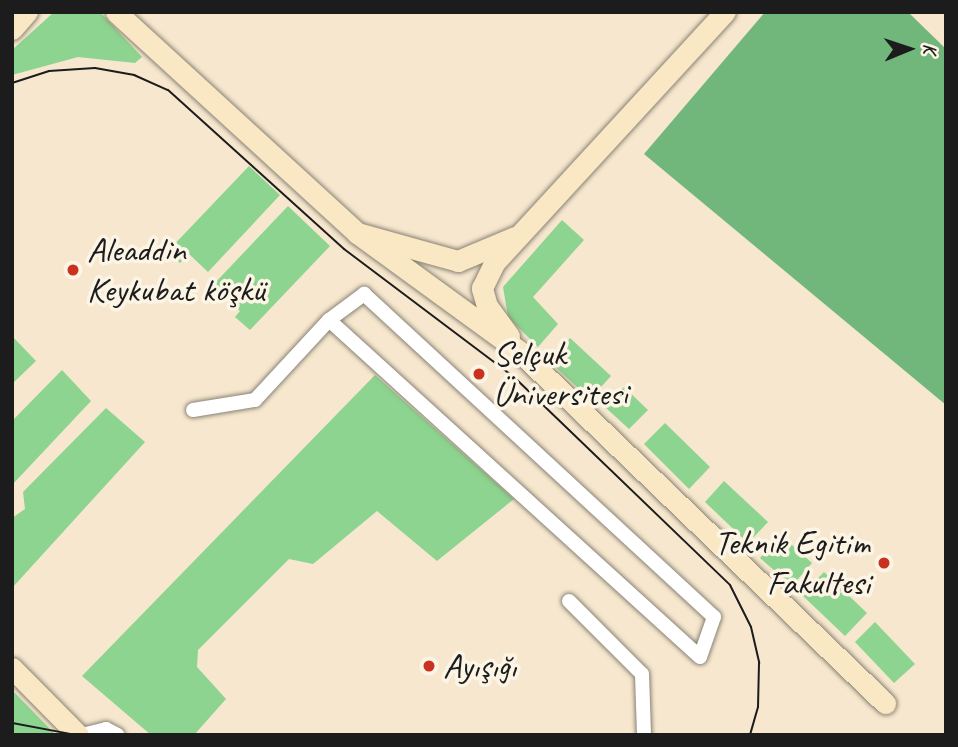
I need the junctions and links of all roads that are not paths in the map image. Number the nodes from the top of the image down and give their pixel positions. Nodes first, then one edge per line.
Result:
1 (27, 12) edge
2 (116, 12) edge
3 (726, 12) edge
4 (12, 29) edge
5 (357, 233) junction
6 (515, 237) junction
7 (458, 261) junction
8 (482, 288) junction
9 (448, 300) junction
10 (329, 320) junction
11 (519, 351) junction
12 (193, 410) dead end
13 (569, 601) dead end
14 (12, 668) edge
15 (885, 703) dead end
16 (80, 735) edge
17 (118, 735) edge
18 (645, 735) edge

1 - 4 street
2 - 5 street
3 - 6 street
5 - 7 street
5 - 9 street
6 - 7 street
6 - 8 street
7 - 8 street
7 - 9 street
8 - 9 street
8 - 11 street
9 - 11 street
10 - 10 street
10 - 12 street
11 - 15 street
13 - 18 street
14 - 16 street
16 - 17 street

